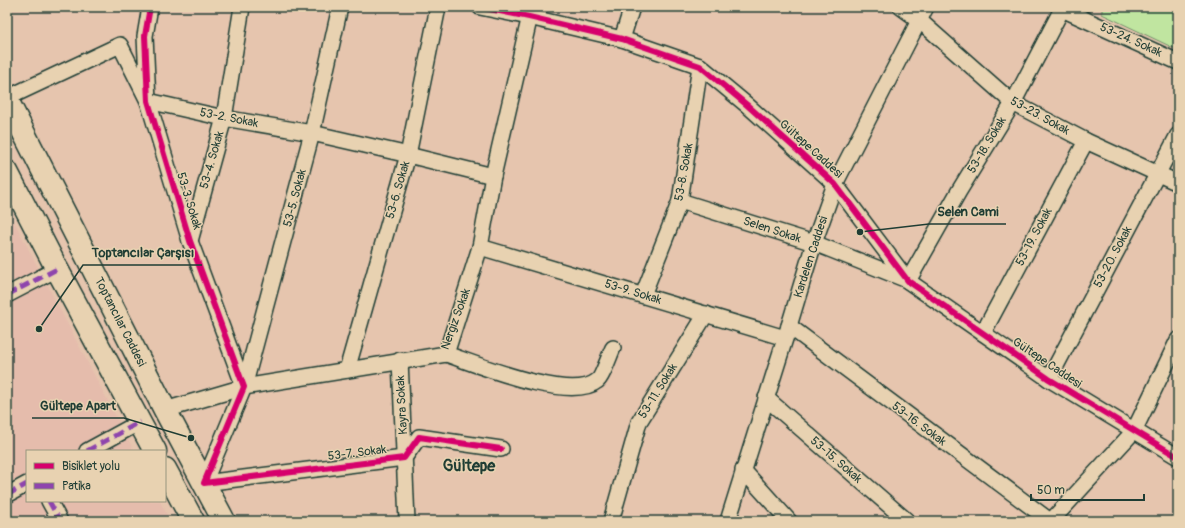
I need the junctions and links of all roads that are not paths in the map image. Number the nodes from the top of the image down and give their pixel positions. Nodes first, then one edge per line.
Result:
1 (150, 7) edge
2 (242, 7) edge
3 (340, 7) edge
4 (438, 7) edge
5 (480, 7) edge
6 (632, 7) edge
7 (901, 7) edge
8 (1062, 8) edge
9 (531, 12) edge
10 (922, 14) edge
11 (622, 39) junction
12 (1178, 62) edge
13 (700, 66) junction
14 (7, 99) edge
15 (148, 101) junction
16 (1013, 103) junction
17 (224, 118) junction
18 (312, 133) junction
19 (1178, 135) edge
20 (1086, 141) junction
21 (408, 154) junction
22 (7, 172) edge
23 (1158, 173) junction
24 (493, 176) junction
25 (1178, 183) edge
26 (835, 184) junction
27 (680, 201) junction
28 (190, 241) junction
29 (814, 243) junction
30 (480, 248) junction
31 (57, 269) junction
32 (908, 281) junction
33 (7, 295) edge
34 (643, 295) junction
35 (706, 314) junction
36 (787, 332) junction
37 (982, 332) junction
38 (1178, 340) edge
39 (613, 348) dead end
40 (446, 354) junction
41 (400, 360) junction
42 (347, 370) junction
43 (1049, 379) junction
44 (244, 386) junction
45 (766, 398) junction
46 (165, 410) junction
47 (140, 422) junction
48 (1134, 431) junction
49 (500, 449) dead end
50 (89, 450) edge
51 (154, 450) edge
52 (404, 458) junction
53 (1178, 458) edge
54 (743, 470) junction
55 (166, 471) edge
56 (204, 483) junction
57 (26, 485) edge
58 (7, 495) edge
59 (50, 502) edge
60 (60, 521) edge
61 (193, 521) edge
62 (224, 521) edge
63 (407, 521) edge
64 (611, 521) edge
65 (728, 521) edge
66 (789, 521) edge
67 (906, 521) edge
68 (1050, 521) edge

1 - 15 street, 53-3. Sokak
2 - 17 street, 53-4. Sokak
3 - 18 street, 53-5. Sokak
4 - 21 street, 53-6. Sokak
5 - 9 street, Gültepe Caddesi
6 - 11 street
7 - 10 street, 53-23. Sokak
8 - 12 street, 53-24. Sokak
8 - 16 street, 53-18. Sokak
9 - 11 street, Gültepe Caddesi
9 - 24 street, Nergiz Sokak
10 - 16 street, 53-23. Sokak
10 - 26 street, Kardelen Caddesi
11 - 13 street, Gültepe Caddesi
13 - 26 street, Gültepe Caddesi
13 - 27 street, 53-8. Sokak
14 - 15 street
14 - 46 street, Toptancılar Caddesi
15 - 17 street, 53-2. Sokak
15 - 28 street, 53-3. Sokak
16 - 20 street, 53-23. Sokak
16 - 32 street, 53-18. Sokak
17 - 18 street, 53-2. Sokak
17 - 28 street, 53-4. Sokak
18 - 21 street, 53-2. Sokak
18 - 44 street, 53-5. Sokak
19 - 23 street, 53-20. Sokak
20 - 23 street, 53-23. Sokak
20 - 37 street, 53-19. Sokak
21 - 24 street, 53-2. Sokak
21 - 42 street, 53-6. Sokak
22 - 31 street
23 - 25 street, 53-23. Sokak
23 - 43 street, 53-20. Sokak
24 - 30 street, Nergiz Sokak
26 - 29 street, Kardelen Caddesi
26 - 32 street, Gültepe Caddesi
27 - 29 street, Selen Sokak
27 - 34 street, 53-8. Sokak
28 - 44 street, 53-3. Sokak
29 - 32 street, Selen Sokak
29 - 36 street, Kardelen Caddesi
30 - 34 street, 53-9. Sokak
30 - 40 street, Nergiz Sokak
31 - 33 street
31 - 47 street
32 - 37 street, Gültepe Caddesi
34 - 35 street, 53-9. Sokak
35 - 36 street, 53-9. Sokak
35 - 64 street, 53-11. Sokak
36 - 45 street, Kardelen Caddesi
36 - 68 street, 53-16. Sokak
37 - 43 street, Gültepe Caddesi
38 - 48 street
39 - 40 street
40 - 41 street, Nergiz Sokak
41 - 42 street, Nergiz Sokak
41 - 52 street, Kayra Sokak
42 - 44 street, Nergiz Sokak
43 - 48 street, Gültepe Caddesi
44 - 46 street, Nergiz Sokak
44 - 56 street
45 - 54 street, Kardelen Caddesi
45 - 67 street, 53-15. Sokak
46 - 56 street, Toptancılar Caddesi
47 - 50 street
47 - 51 street
48 - 53 street, Gültepe Caddesi
48 - 68 street
49 - 52 street, 53-7. Sokak
52 - 56 street, 53-7. Sokak
52 - 63 street, Kayra Sokak
54 - 65 street, Kardelen Caddesi
54 - 66 street
55 - 61 street
56 - 62 street, Toptancılar Caddesi
57 - 58 street
59 - 60 street

